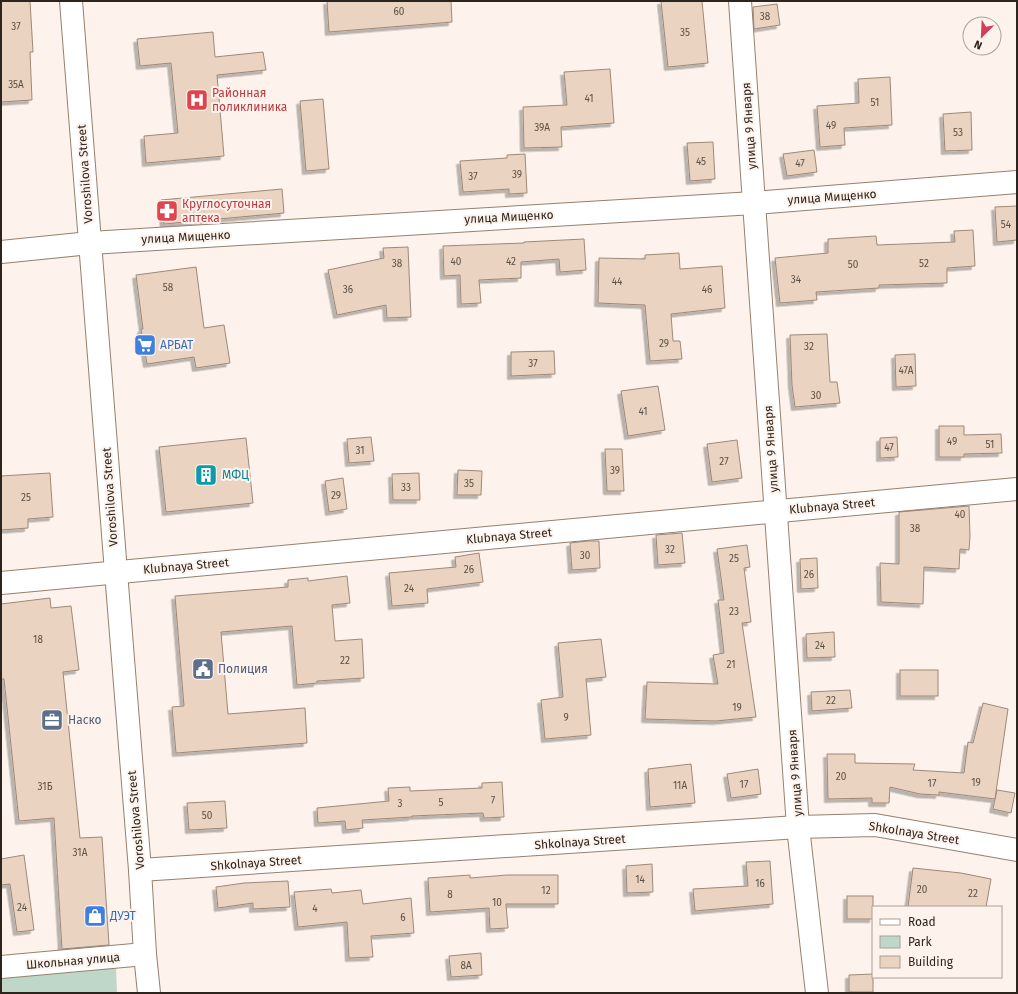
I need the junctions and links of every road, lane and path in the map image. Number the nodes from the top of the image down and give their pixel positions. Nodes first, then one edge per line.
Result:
1 (71, 1) edge
2 (740, 1) edge
3 (1017, 182) edge
4 (754, 203) junction
5 (90, 243) junction
6 (1, 252) edge
7 (1017, 489) edge
8 (776, 512) junction
9 (116, 572) junction
10 (1, 583) edge
11 (798, 827) junction
12 (1017, 850) edge
13 (140, 870) junction
14 (145, 954) junction
15 (1, 967) edge
16 (149, 993) edge
17 (817, 993) edge

1 - 5 street, Voroshilova Street
2 - 4 street, улица 9 Января
3 - 4 street, улица Мищенко
4 - 5 street, улица Мищенко
4 - 8 street, улица 9 Января
5 - 6 street, улица Мищенко
5 - 9 street, Voroshilova Street
7 - 8 street, Klubnaya Street
8 - 9 street, Klubnaya Street
8 - 11 street, улица 9 Января
9 - 10 street, Klubnaya Street
9 - 13 street, Voroshilova Street
11 - 12 street, Shkolnaya Street
11 - 13 street, Shkolnaya Street
11 - 17 street, улица 9 Января
13 - 14 street, Voroshilova Street
14 - 15 street, Школьная улица
14 - 16 street, Voroshilova Street

